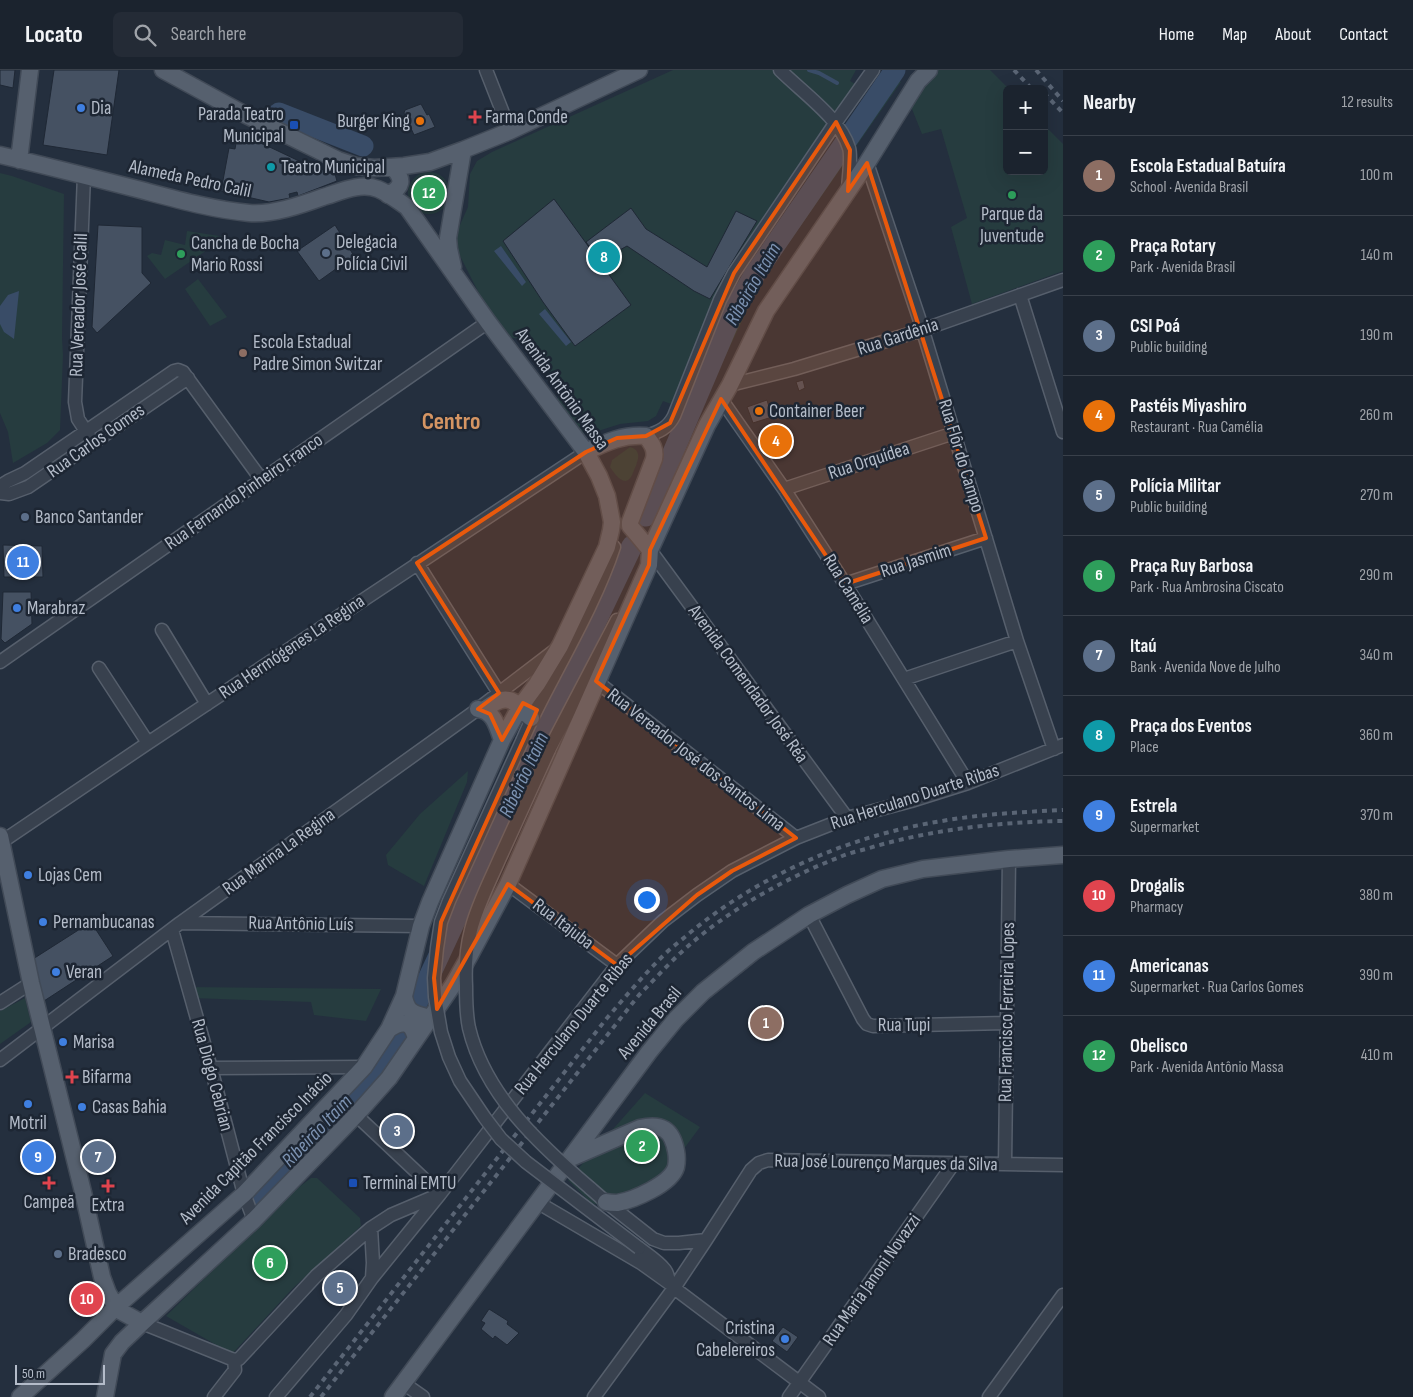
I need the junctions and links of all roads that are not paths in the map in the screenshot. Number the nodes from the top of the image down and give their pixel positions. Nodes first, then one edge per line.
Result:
1 (30, 70) edge
2 (163, 70) edge
3 (486, 70) edge
4 (638, 70) edge
5 (780, 70) edge
6 (873, 70) edge
7 (929, 70) edge
8 (839, 128) junction
9 (510, 131) junction
10 (463, 150) junction
11 (0, 155) edge
12 (19, 160) junction
13 (867, 164) junction
14 (399, 167) junction
15 (84, 175) junction
16 (848, 191) junction
17 (388, 195) junction
18 (407, 208) joint
19 (455, 275) junction
20 (1063, 280) edge
21 (1020, 295) junction
22 (488, 322) junction
23 (922, 330) junction
24 (726, 392) junction
25 (1063, 432) edge
26 (954, 433) junction
27 (646, 436) junction
28 (89, 437) junction
29 (586, 452) junction
30 (261, 479) junction
31 (0, 486) edge
32 (784, 489) junction
33 (0, 493) edge
34 (612, 522) junction
35 (986, 538) junction
36 (645, 544) junction
37 (417, 563) junction
38 (845, 584) junction
39 (162, 630) dead end
40 (1017, 641) junction
41 (555, 661) junction
42 (0, 662) edge
43 (99, 668) dead end
44 (904, 679) junction
45 (596, 681) junction
46 (499, 693) junction
47 (207, 704) junction
48 (481, 710) junction
49 (526, 713) junction
50 (502, 740) junction
51 (148, 743) junction
52 (1059, 747) edge
53 (968, 784) junction
54 (847, 818) junction
55 (0, 836) edge
56 (796, 838) junction
57 (0, 843) edge
58 (1063, 855) edge
59 (1009, 859) junction
60 (508, 884) junction
61 (809, 915) junction
62 (176, 926) junction
63 (421, 926) junction
64 (617, 965) junction
65 (31, 984) junction
66 (404, 996) junction
67 (0, 1003) edge
68 (431, 1018) junction
69 (1006, 1023) junction
70 (42, 1029) junction
71 (389, 1029) junction
72 (416, 1039) junction
73 (0, 1060) edge
74 (364, 1067) junction
75 (211, 1068) junction
76 (356, 1115) junction
77 (569, 1159) junction
78 (954, 1163) junction
79 (1005, 1164) junction
80 (1063, 1165) edge
81 (244, 1194) junction
82 (440, 1194) junction
83 (537, 1202) junction
84 (606, 1202) junction
85 (254, 1220) junction
86 (371, 1228) junction
87 (706, 1240) junction
88 (372, 1278) junction
89 (672, 1286) junction
90 (1063, 1295) edge
91 (116, 1307) junction
92 (142, 1323) junction
93 (235, 1365) junction
94 (799, 1383) junction
95 (403, 1384) junction
96 (20, 1397) edge
97 (104, 1397) edge
98 (214, 1397) edge
99 (276, 1397) edge
100 (393, 1397) edge
101 (423, 1397) edge
102 (594, 1397) edge
103 (789, 1397) edge
104 (819, 1397) edge
105 (989, 1397) edge

1 - 12 main road
2 - 14 main road
3 - 9 street
4 - 9 main road
5 - 8 street
6 - 8 street
7 - 13 main road
8 - 16 street
8 - 27 street
9 - 10 main road
10 - 14 main road
10 - 19 main road, Avenida Antônio Massa
11 - 12 main road, Alameda Pedro Calil
12 - 15 main road, Alameda Pedro Calil
13 - 16 main road
13 - 23 street, Rua Flôr do Campo
14 - 17 main road
15 - 17 main road, Alameda Pedro Calil
15 - 28 street, Rua Vereador José Calil
16 - 24 main road
17 - 18 main road, Alameda Pedro Calil
18 - 19 main road, Avenida Antônio Massa
19 - 22 main road, Avenida Antônio Massa
20 - 21 street, Rua Gardênia
21 - 23 street, Rua Gardênia
21 - 25 street
22 - 29 main road, Avenida Antônio Massa
22 - 30 street, Rua Fernando Pinheiro Franco
23 - 24 street, Rua Gardênia
23 - 26 street, Rua Flôr do Campo
24 - 32 street, Rua Camélia
24 - 36 main road
26 - 32 street, Rua Orquídea
26 - 35 street, Rua Flôr do Campo
27 - 29 main road
27 - 36 main road
28 - 30 street, Rua Carlos Gomes
28 - 31 street, Rua Carlos Gomes
28 - 33 street, Rua Carlos Gomes
29 - 34 main road, Avenida Antônio Massa
29 - 37 street, Rua Hermógenes La Regina
30 - 42 street, Rua Fernando Pinheiro Franco
32 - 38 street, Rua Camélia
34 - 41 main road, Avenida Antônio Massa
34 - 41 street
35 - 38 street, Rua Jasmim
35 - 40 street, Rua Flôr do Campo
36 - 45 main road
36 - 54 street, Avenida Comendador José Réa
36 - 84 street, bridge
37 - 46 street
37 - 47 street, Rua Hermógenes La Regina
38 - 44 street, Rua Camélia
39 - 47 street
40 - 44 street
40 - 52 street, Rua Flôr do Campo
41 - 46 street, Rua Marina La Regina
41 - 49 main road, Avenida Antônio Massa
43 - 51 street
44 - 53 street, Rua Camélia
45 - 56 street, Rua Vereador José dos Santos Lima
45 - 60 main road
46 - 48 street, Rua Marina La Regina
47 - 51 street, Rua Hermógenes La Regina
48 - 49 main road
48 - 50 main road
48 - 62 street, Rua Marina La Regina
49 - 50 main road, Avenida Antônio Massa
49 - 89 street, bridge
50 - 63 main road, Avenida Antônio Massa
51 - 57 street, Rua Hermógenes La Regina
52 - 53 street, Rua Herculano Duarte Ribas
53 - 54 street, Rua Herculano Duarte Ribas
54 - 56 street, Rua Herculano Duarte Ribas
55 - 57 main road
56 - 64 street, Rua Herculano Duarte Ribas
57 - 65 main road
58 - 59 main road, Avenida Brasil
59 - 61 main road, Avenida Brasil
59 - 69 street, Rua Francisco Ferreira Lopes
60 - 64 street, Rua Itajuba
60 - 68 main road
61 - 69 street, Rua Tupi
61 - 77 main road, Avenida Brasil
62 - 63 street, Rua Antônio Luís
62 - 70 street, Rua Marina La Regina
62 - 75 street, Rua Diogo Cebrian
63 - 66 main road, Avenida Capitão Francisco Inácio
64 - 82 street, Rua Herculano Duarte Ribas
65 - 67 street
65 - 70 main road
66 - 68 main road
66 - 71 main road, Avenida Capitão Francisco Inácio
68 - 72 main road
69 - 79 street, Rua Francisco Ferreira Lopes
70 - 73 street, Rua Marina La Regina
70 - 91 main road
71 - 72 main road
71 - 74 main road, Avenida Capitão Francisco Inácio
72 - 76 main road
74 - 75 street
74 - 81 main road, Avenida Capitão Francisco Inácio
75 - 81 street, Rua Diogo Cebrian
76 - 82 street
76 - 85 main road
77 - 83 main road, Avenida Brasil
77 - 84 main road
78 - 79 street, Rua José Lourenço Marques da Silva
78 - 87 street, Rua José Lourenço Marques da Silva
78 - 94 street, Rua Maria Janoni Novazzi
79 - 80 street, Rua José Lourenço Marques da Silva
81 - 85 street, Rua Diogo Cebrian
81 - 91 main road, Avenida Capitão Francisco Inácio
82 - 86 street
82 - 88 street, Rua Herculano Duarte Ribas
83 - 89 street
83 - 95 main road, Avenida Brasil
84 - 87 street
85 - 92 main road
86 - 88 street
86 - 93 street
87 - 89 street
88 - 99 street, Rua Herculano Duarte Ribas
89 - 94 street
89 - 102 street
90 - 105 street
91 - 92 main road
91 - 96 main road, Avenida Capitão Francisco Inácio
92 - 93 street
92 - 97 main road
93 - 98 street
94 - 103 street, Rua Maria Janoni Novazzi
94 - 104 street
95 - 100 main road, Avenida Brasil
95 - 101 street

